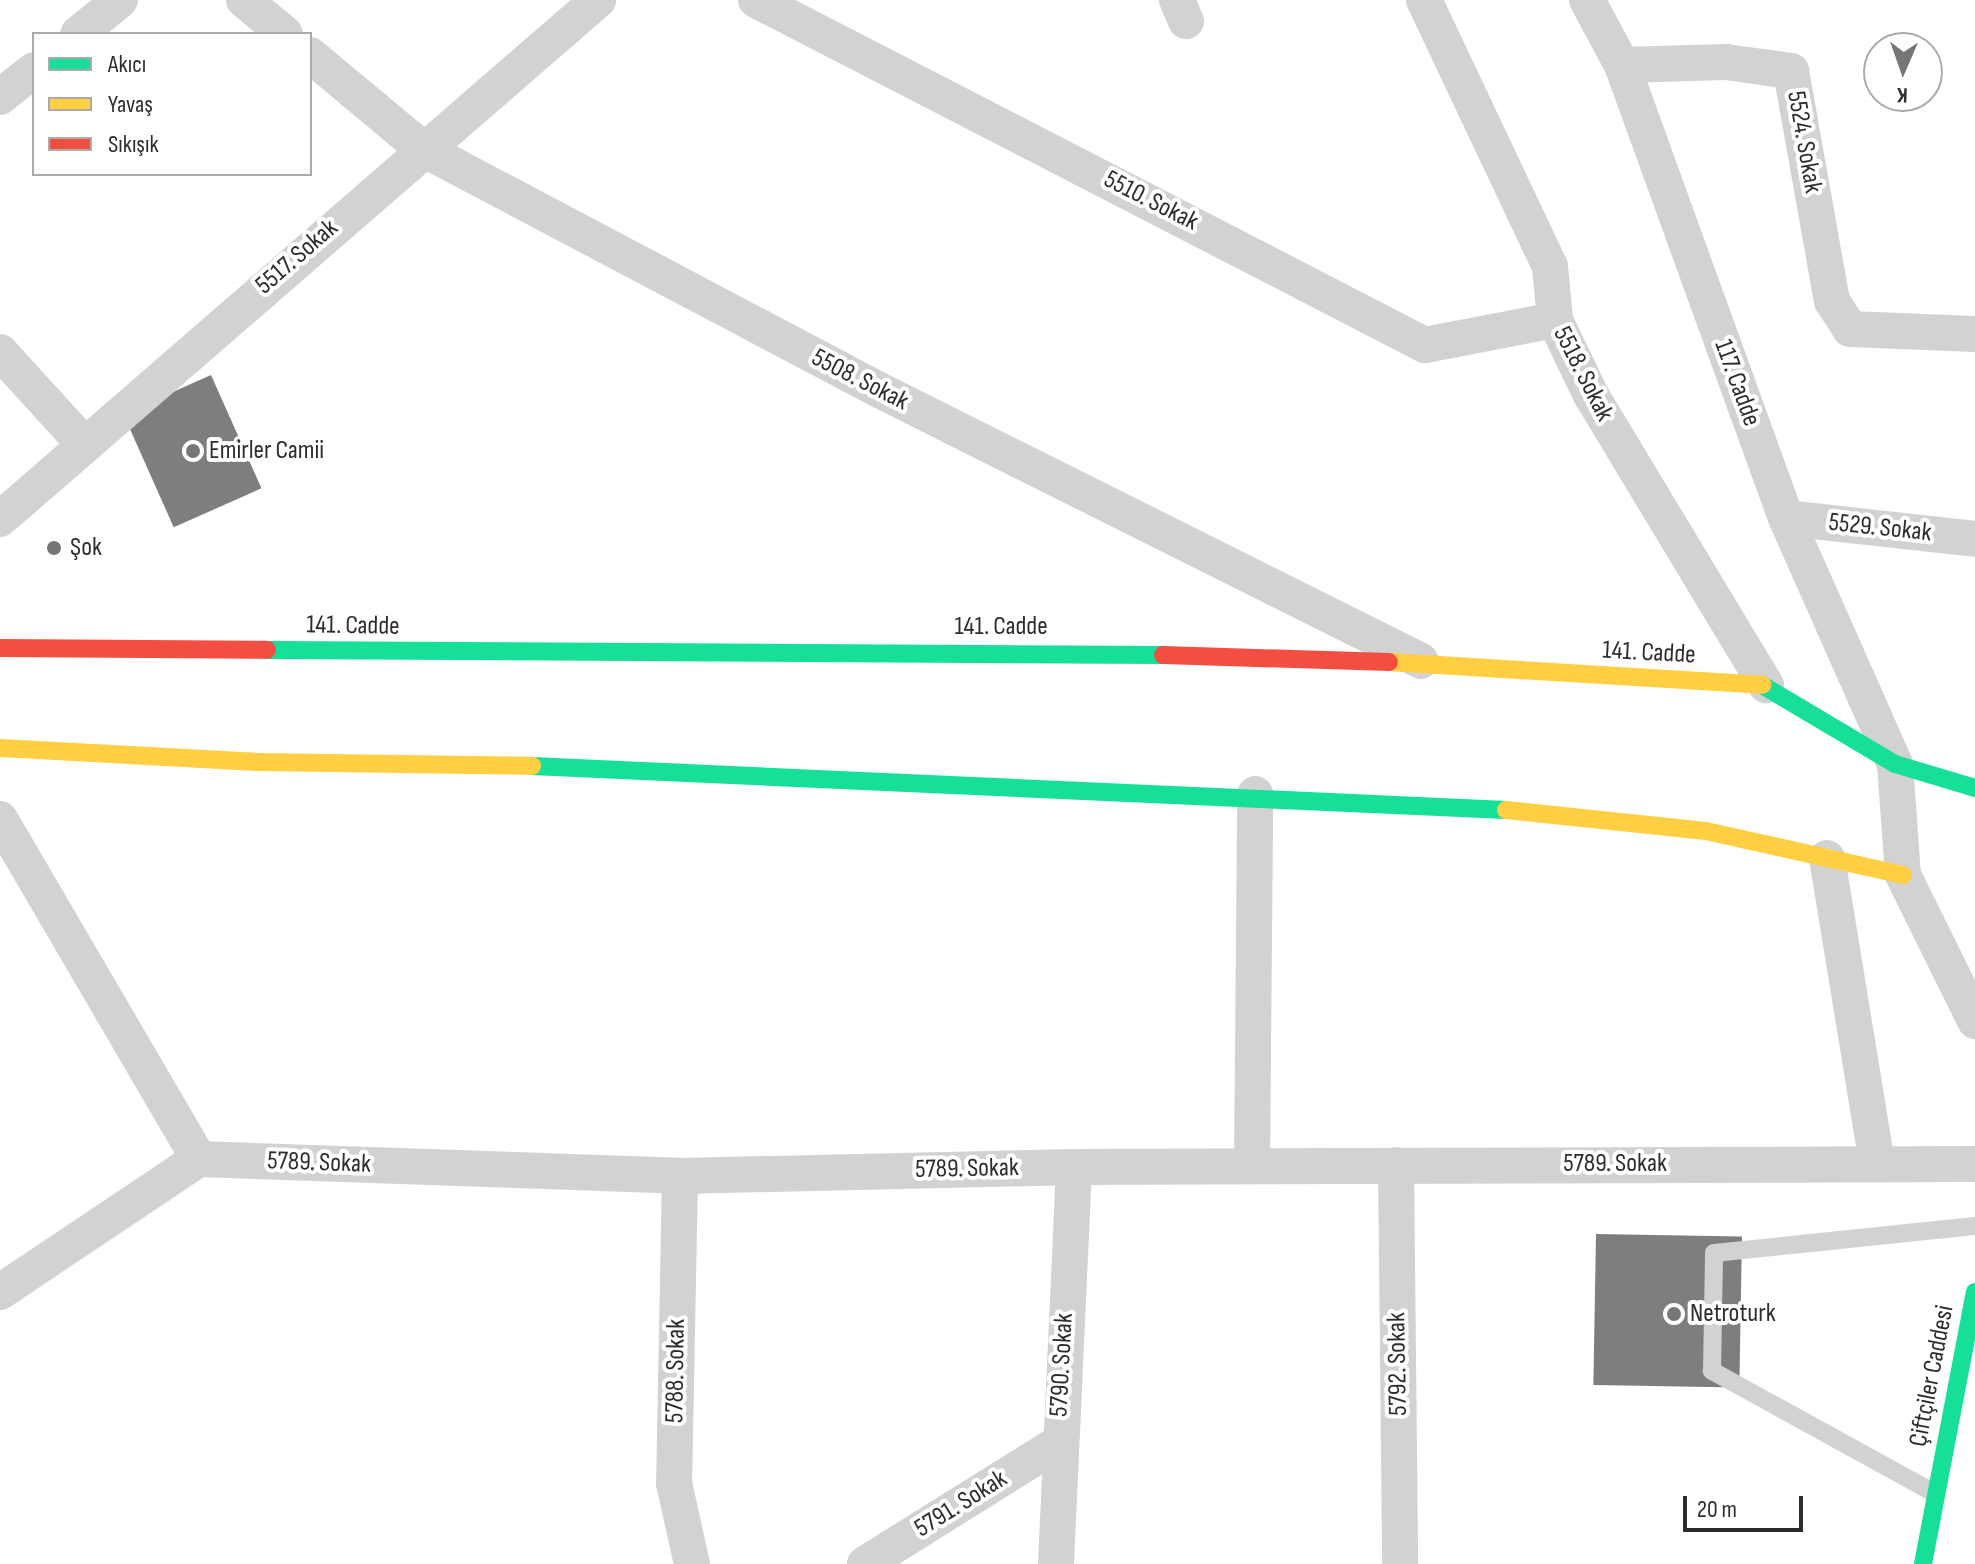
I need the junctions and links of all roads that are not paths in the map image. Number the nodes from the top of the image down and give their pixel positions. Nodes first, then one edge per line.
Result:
1 (120, 0) edge
2 (244, 0) edge
3 (598, 0) edge
4 (756, 0) edge
5 (1424, 0) edge
6 (1587, 0) edge
7 (80, 32) edge
8 (283, 32) edge
9 (312, 57) edge
10 (1622, 65) junction
11 (32, 72) edge
12 (0, 97) edge
13 (423, 149) junction
14 (1555, 320) junction
15 (1975, 334) edge
16 (0, 352) edge
17 (83, 443) junction
18 (1786, 518) junction
19 (0, 519) edge
20 (1975, 539) edge
21 (0, 648) edge
22 (1433, 667) junction
23 (1766, 685) junction
24 (0, 748) edge
25 (1895, 764) junction
26 (1975, 788) edge
27 (1255, 794) junction
28 (0, 819) edge
29 (1827, 858) junction
30 (13, 870) edge
31 (1903, 875) junction
32 (1975, 1021) edge
33 (199, 1159) junction
34 (1877, 1164) junction
35 (1975, 1164) edge
36 (1396, 1165) junction
37 (1252, 1166) junction
38 (1074, 1167) junction
39 (680, 1176) junction
40 (1975, 1226) edge
41 (0, 1292) edge
42 (1975, 1292) edge
43 (1961, 1436) edge
44 (1057, 1444) junction
45 (1936, 1494) junction
46 (692, 1564) edge
47 (865, 1564) edge
48 (1056, 1564) edge
49 (1400, 1564) edge
50 (1923, 1564) edge

1 - 7 street
2 - 8 street
3 - 13 street, 5517. Sokak
4 - 14 street, 5510. Sokak
5 - 14 street, 5518. Sokak
6 - 10 street, 117. Cadde
9 - 13 street, 5508. Sokak
10 - 15 street, 5524. Sokak
10 - 18 street, 117. Cadde
11 - 12 street
13 - 17 street, 5517. Sokak
13 - 22 street, 5508. Sokak
14 - 23 street, 5518. Sokak
16 - 17 street
17 - 19 street, 5517. Sokak
18 - 20 street, 5529. Sokak
18 - 25 street, 117. Cadde
21 - 22 street, 141. Cadde
22 - 23 street, 141. Cadde
23 - 25 street, 141. Cadde
24 - 27 street
25 - 26 street, 141. Cadde
25 - 31 street, 117. Cadde
27 - 29 street
27 - 37 street
28 - 30 street
29 - 31 street
29 - 34 street
30 - 33 street
31 - 32 street
33 - 39 street, 5789. Sokak
33 - 41 street
34 - 35 street, 5789. Sokak
34 - 36 street, 5789. Sokak
36 - 37 street, 5789. Sokak
36 - 49 street, 5792. Sokak
37 - 38 street, 5789. Sokak
38 - 39 street, 5789. Sokak
38 - 44 street, 5790. Sokak
39 - 46 street, 5788. Sokak
40 - 45 lane
42 - 43 street, Çiftçiler Caddesi
43 - 45 street, Çiftçiler Caddesi
44 - 47 street, 5791. Sokak
44 - 48 street, 5790. Sokak
45 - 50 street, Çiftçiler Caddesi

